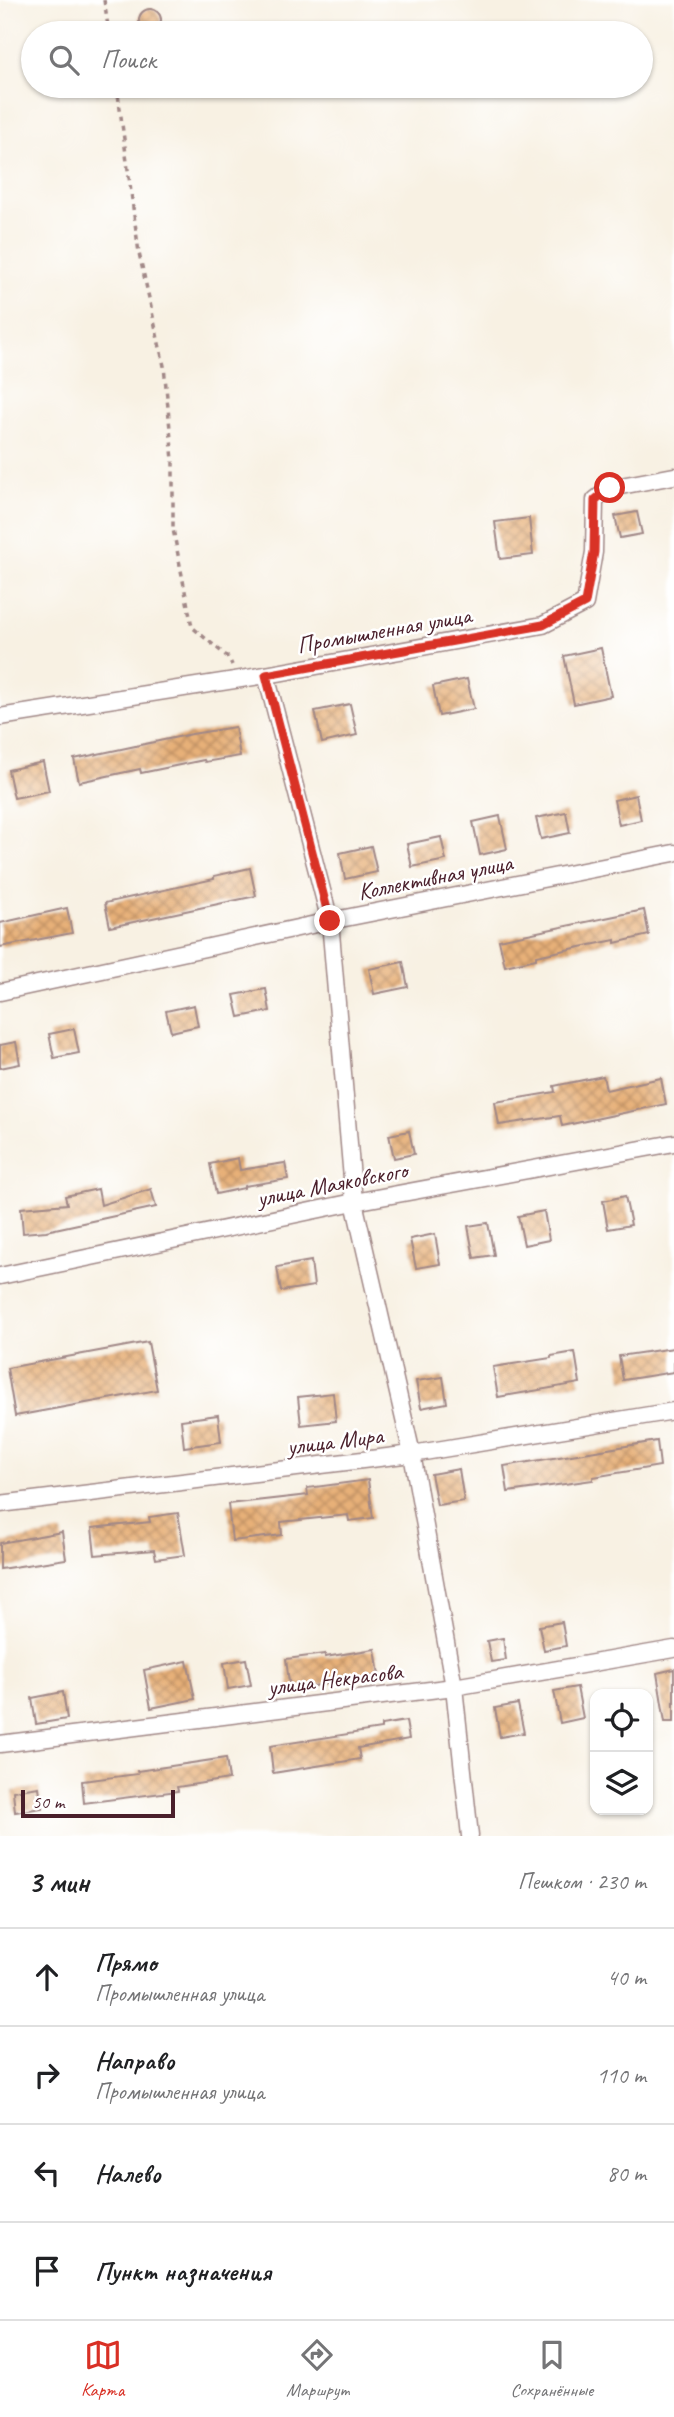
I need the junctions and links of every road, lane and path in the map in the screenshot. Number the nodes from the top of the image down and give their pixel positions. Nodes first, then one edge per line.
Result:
1 (104, 0) edge
2 (107, 21) edge
3 (119, 98) edge
4 (674, 476) edge
5 (266, 675) junction
6 (239, 679) junction
7 (0, 716) edge
8 (674, 853) edge
9 (330, 921) junction
10 (0, 992) edge
11 (674, 1143) edge
12 (355, 1202) junction
13 (0, 1276) edge
14 (674, 1411) edge
15 (412, 1454) junction
16 (0, 1503) edge
17 (674, 1650) edge
18 (454, 1687) junction
19 (0, 1744) edge
20 (470, 1836) edge

1 - 2 path
3 - 6 path
4 - 5 street, Промышленная улица
5 - 6 street, Промышленная улица
5 - 9 street
6 - 7 street, Промышленная улица
8 - 9 street, Коллективная улица
9 - 10 street, Коллективная улица
9 - 12 street
11 - 12 street, улица Маяковского
12 - 13 street, улица Маяковского
12 - 15 street
14 - 15 street, улица Мира
15 - 16 street, улица Мира
15 - 18 street
17 - 18 street, улица Некрасова
18 - 19 street, улица Некрасова
18 - 20 street

